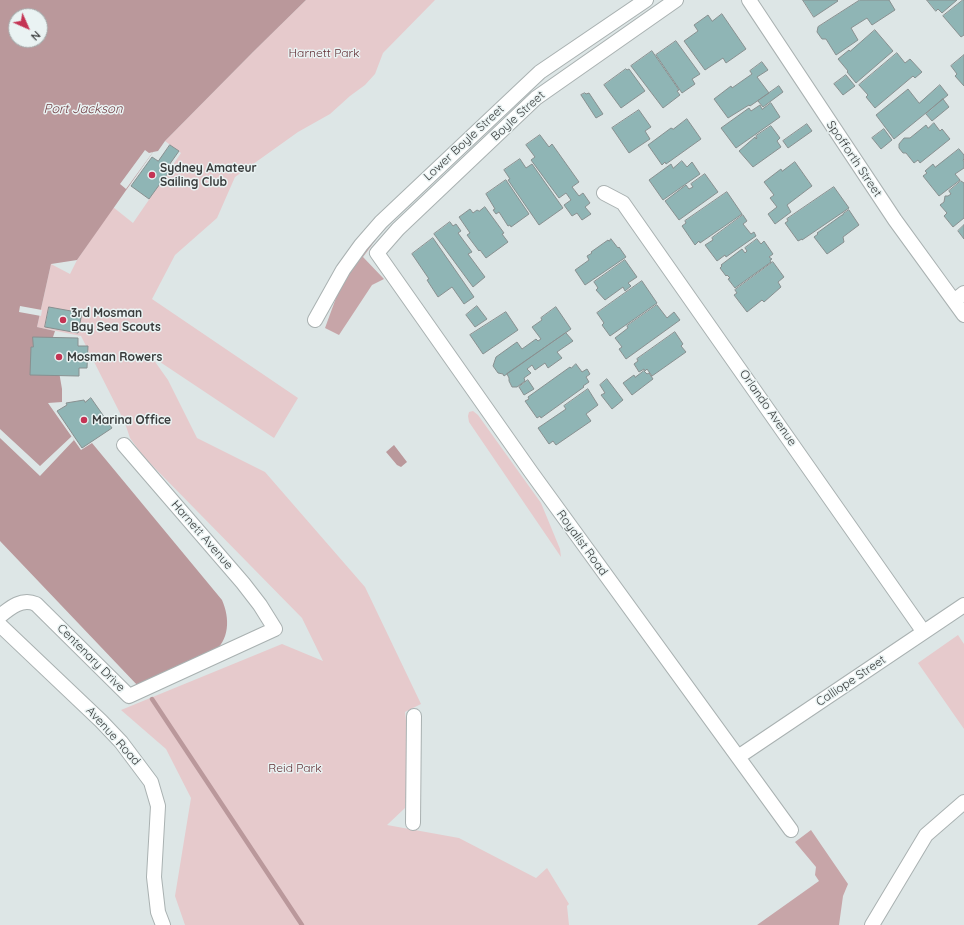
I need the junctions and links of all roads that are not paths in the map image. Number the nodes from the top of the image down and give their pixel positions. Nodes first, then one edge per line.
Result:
1 (646, 0) edge
2 (676, 0) edge
3 (749, 0) edge
4 (604, 194) dead end
5 (377, 253) joint
6 (959, 297) edge
7 (964, 315) edge
8 (315, 320) dead end
9 (124, 445) dead end
10 (964, 605) edge
11 (0, 616) edge
12 (0, 625) edge
13 (275, 629) joint
14 (923, 631) junction
15 (414, 716) dead end
16 (738, 757) junction
17 (964, 802) edge
18 (413, 823) dead end
19 (791, 830) dead end
20 (163, 925) edge
21 (872, 925) edge

1 - 8 street, Lower Boyle Street
2 - 5 street, Boyle Street
3 - 6 street, Spofforth Street
4 - 14 street, Orlando Avenue
5 - 16 street, Royalist Road
6 - 7 street, Spofforth Street
9 - 13 street, Harnett Avenue
10 - 14 street, Calliope Street
11 - 13 street, Centenary Drive
12 - 20 street, Avenue Road
14 - 16 street, Calliope Street
15 - 18 street
16 - 19 street, Royalist Road
17 - 21 street

